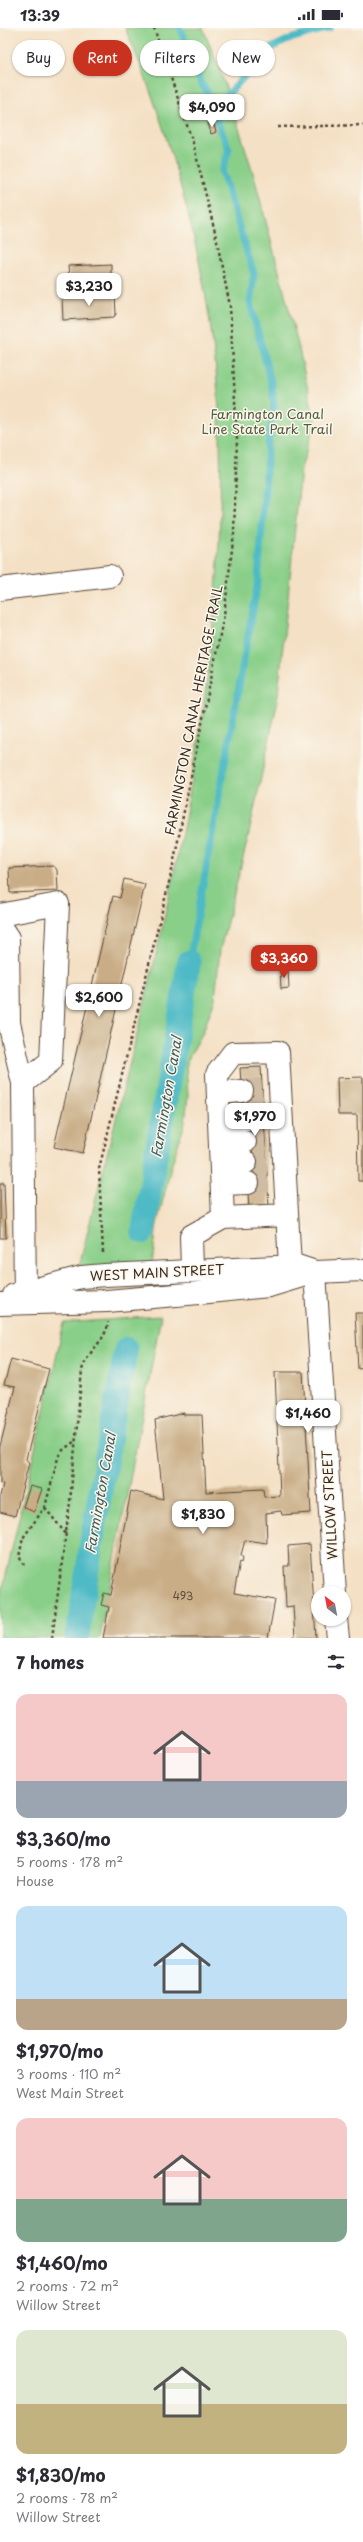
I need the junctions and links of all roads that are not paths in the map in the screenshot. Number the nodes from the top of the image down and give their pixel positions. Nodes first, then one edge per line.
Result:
1 (110, 576) dead end
2 (0, 588) edge
3 (0, 915) edge
4 (0, 926) edge
5 (23, 1083) junction
6 (261, 1089) junction
7 (218, 1092) junction
8 (263, 1118) junction
9 (219, 1121) junction
10 (265, 1161) junction
11 (221, 1164) junction
12 (287, 1215) junction
13 (223, 1218) junction
14 (290, 1266) junction
15 (192, 1269) junction
16 (363, 1270) edge
17 (315, 1272) junction
18 (24, 1298) junction
19 (0, 1299) edge
20 (0, 1304) edge
21 (335, 1586) edge
22 (337, 1626) edge
23 (338, 1638) edge

1 - 2 main road
3 - 5 main road
4 - 5 main road
5 - 18 main road
6 - 7 main road
6 - 7 main road
6 - 8 main road
7 - 9 main road
8 - 9 main road
8 - 10 main road
9 - 11 main road
10 - 11 main road
10 - 11 main road
10 - 12 main road
11 - 13 main road
12 - 13 main road
12 - 14 main road
13 - 15 main road
14 - 15 main road, WEST MAIN STREET
14 - 17 main road, WEST MAIN STREET
15 - 18 main road, WEST MAIN STREET
16 - 17 main road, WEST MAIN STREET
17 - 18 main road, WEST MAIN STREET
17 - 21 main road, WILLOW STREET
18 - 19 main road, WEST MAIN STREET
18 - 20 main road, WEST MAIN STREET
22 - 23 main road

